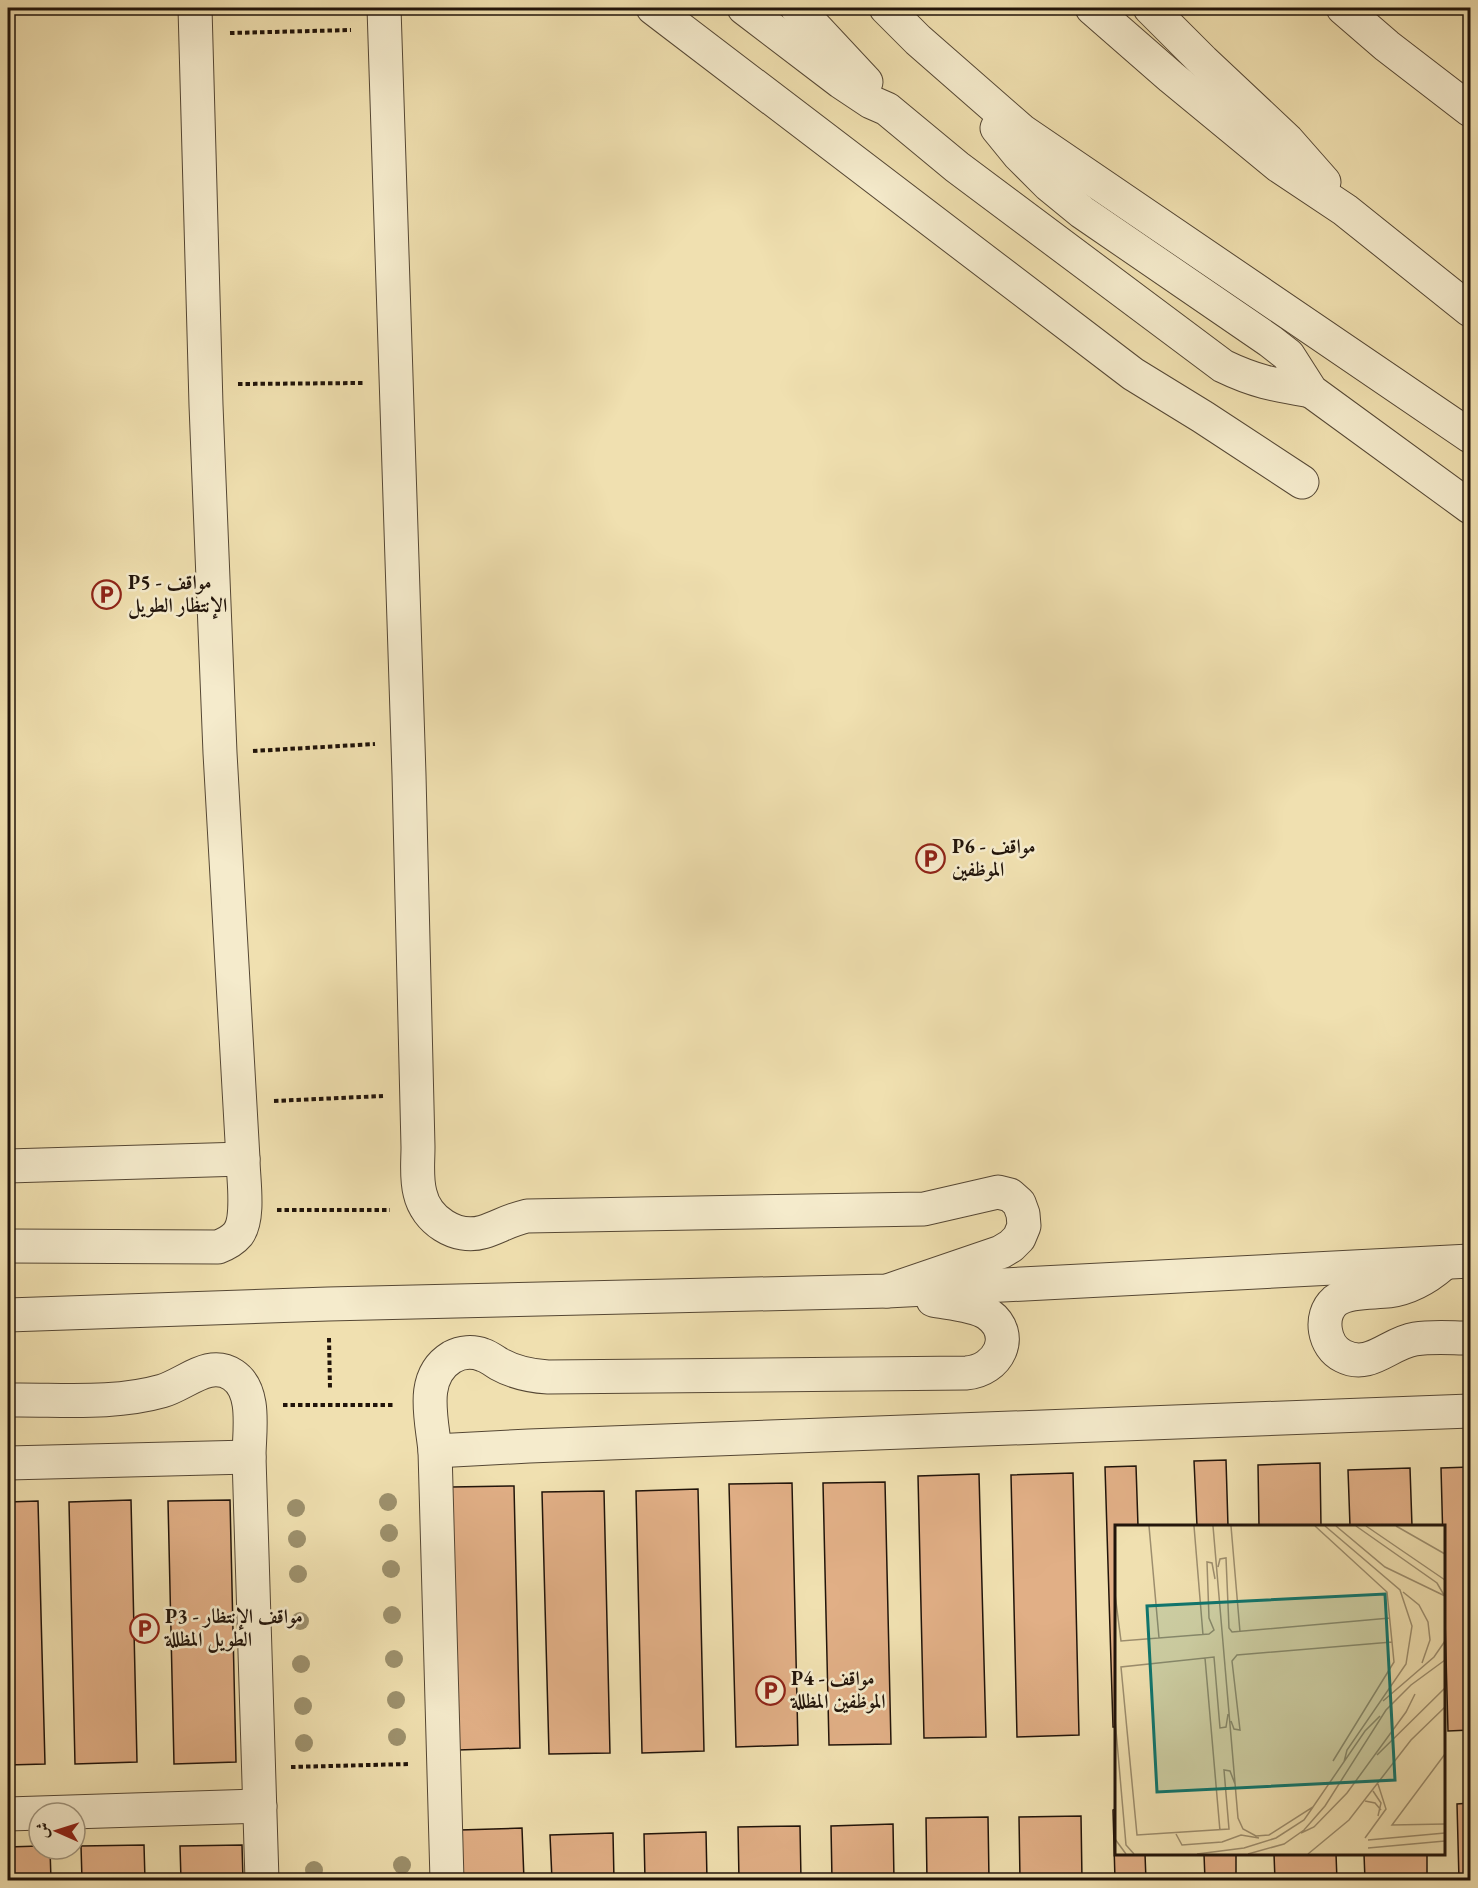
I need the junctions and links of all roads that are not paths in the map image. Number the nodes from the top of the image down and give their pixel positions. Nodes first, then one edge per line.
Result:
1 (653, 8) edge
2 (744, 8) edge
3 (797, 8) edge
4 (886, 8) edge
5 (1092, 8) edge
6 (1150, 8) edge
7 (1343, 8) edge
8 (384, 18) edge
9 (195, 21) edge
10 (970, 86) junction
11 (887, 109) junction
12 (1470, 110) edge
13 (1345, 210) junction
14 (1470, 310) edge
15 (1311, 391) junction
16 (1470, 435) edge
17 (1302, 482) dead end
18 (1470, 507) edge
19 (243, 1159) junction
20 (8, 1166) edge
21 (8, 1246) edge
22 (1458, 1262) edge
23 (887, 1291) junction
24 (8, 1315) edge
25 (1470, 1338) edge
26 (8, 1400) edge
27 (1470, 1412) edge
28 (435, 1451) junction
29 (249, 1456) junction
30 (8, 1463) edge
31 (260, 1806) junction
32 (8, 1814) edge
33 (262, 1881) edge
34 (447, 1881) edge

1 - 17 street
2 - 11 street
3 - 11 street
4 - 10 street
5 - 13 street
6 - 13 street
7 - 12 street
8 - 23 street
9 - 19 street
10 - 15 street
10 - 16 street
11 - 15 street
13 - 14 street
15 - 18 street
19 - 20 street
19 - 21 street
22 - 23 street
22 - 25 street
23 - 24 street
23 - 28 street
26 - 29 street
27 - 28 street
28 - 34 street
29 - 30 street
29 - 31 street
31 - 32 street
31 - 33 street

